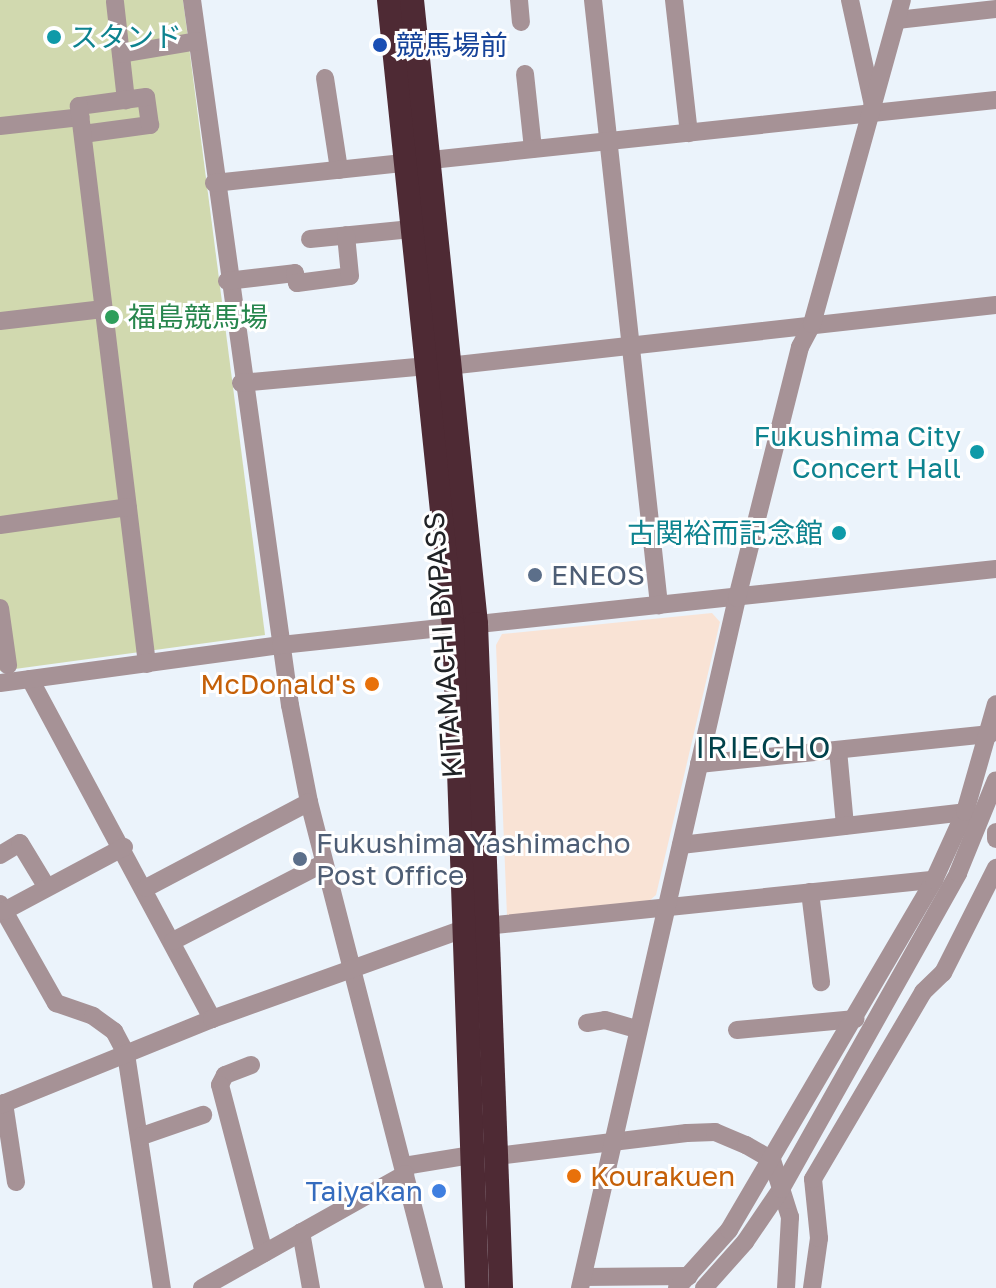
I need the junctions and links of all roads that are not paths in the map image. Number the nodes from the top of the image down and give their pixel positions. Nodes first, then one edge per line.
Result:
1 (192, 0) edge
2 (389, 0) edge
3 (412, 0) edge
4 (519, 0) edge
5 (593, 0) edge
6 (674, 0) edge
7 (850, 0) edge
8 (902, 0) edge
9 (115, 2) edge
10 (996, 9) edge
11 (897, 20) junction
12 (521, 22) dead end
13 (197, 41) junction
14 (121, 54) junction
15 (525, 74) dead end
16 (325, 78) dead end
17 (126, 100) junction
18 (996, 100) edge
19 (874, 111) junction
20 (82, 125) junction
21 (0, 126) edge
22 (689, 133) junction
23 (610, 143) junction
24 (533, 149) junction
25 (415, 162) junction
26 (339, 170) junction
27 (214, 183) junction
28 (412, 229) junction
29 (346, 235) junction
30 (310, 239) dead end
31 (227, 281) junction
32 (996, 305) edge
33 (103, 309) junction
34 (0, 321) edge
35 (812, 324) junction
36 (631, 342) junction
37 (437, 366) junction
38 (241, 383) junction
39 (128, 507) junction
40 (0, 525) edge
41 (996, 569) edge
42 (737, 598) junction
43 (659, 605) junction
44 (0, 608) edge
45 (465, 626) junction
46 (281, 645) junction
47 (147, 664) junction
48 (8, 665) dead end
49 (30, 679) junction
50 (0, 683) edge
51 (996, 704) edge
52 (990, 734) junction
53 (838, 750) junction
54 (699, 764) junction
55 (996, 780) edge
56 (309, 802) junction
57 (965, 812) junction
58 (845, 826) junction
59 (681, 845) junction
60 (124, 847) junction
61 (0, 855) edge
62 (324, 863) junction
63 (996, 868) edge
64 (934, 880) junction
65 (46, 886) junction
66 (146, 888) junction
67 (810, 892) junction
68 (664, 906) junction
69 (2, 908) edge
70 (491, 925) junction
71 (466, 928) junction
72 (173, 941) junction
73 (354, 967) junction
74 (821, 982) dead end
75 (212, 1019) junction
76 (855, 1019) junction
77 (587, 1023) dead end
78 (637, 1029) junction
79 (737, 1030) dead end
80 (126, 1054) junction
81 (251, 1065) dead end
82 (2, 1104) edge
83 (203, 1115) dead end
84 (139, 1137) junction
85 (612, 1144) junction
86 (472, 1155) junction
87 (497, 1156) junction
88 (772, 1160) junction
89 (404, 1170) junction
90 (16, 1182) dead end
91 (781, 1189) junction
92 (301, 1232) junction
93 (264, 1253) junction
94 (581, 1282) edge
95 (690, 1284) edge
96 (162, 1288) edge
97 (202, 1288) edge
98 (311, 1288) edge
99 (434, 1288) edge
100 (477, 1288) edge
101 (501, 1288) edge
102 (786, 1288) edge
103 (812, 1288) edge

1 - 13 street
2 - 25 highway, KITAMACHI BYPASS
3 - 25 highway, KITAMACHI BYPASS
4 - 12 street
5 - 23 street
6 - 22 street
7 - 19 street
8 - 11 street
9 - 14 street
10 - 11 street
11 - 19 street
13 - 14 street
13 - 27 street
14 - 17 street
15 - 24 street
16 - 26 street
17 - 20 street
17 - 20 street
18 - 19 street
19 - 22 street
19 - 35 street
20 - 21 street
20 - 33 street
22 - 23 street
23 - 24 street
23 - 36 street
24 - 25 street
25 - 26 street
25 - 28 highway, KITAMACHI BYPASS
25 - 37 highway, KITAMACHI BYPASS
26 - 27 street
27 - 31 street
28 - 29 street
28 - 37 highway, KITAMACHI BYPASS
29 - 30 street
29 - 31 street
31 - 38 street
32 - 35 street
33 - 34 street
33 - 39 street
35 - 36 street
35 - 42 street
36 - 37 street
36 - 43 street
37 - 38 street
37 - 45 highway, KITAMACHI BYPASS
38 - 46 street
39 - 40 street
39 - 47 street
41 - 42 street
42 - 43 street
42 - 54 street
43 - 45 street
44 - 48 street
45 - 46 street
45 - 70 highway, KITAMACHI BYPASS
45 - 71 highway, KITAMACHI BYPASS
46 - 47 street
46 - 56 street
47 - 49 street
49 - 50 street
49 - 60 street
51 - 52 street
52 - 53 street
52 - 57 street
53 - 54 street
53 - 58 street
54 - 59 street
55 - 91 street
56 - 62 street
56 - 66 street
57 - 58 street
57 - 64 street
58 - 59 street
59 - 68 street
60 - 65 street
60 - 66 street
61 - 65 street
62 - 72 street
62 - 73 street
63 - 103 street
64 - 67 street
64 - 76 street
65 - 69 street
66 - 72 street
67 - 68 street
67 - 74 street
68 - 70 street
68 - 78 street
69 - 80 street
70 - 71 street
70 - 87 highway, KITAMACHI BYPASS
71 - 73 street
71 - 86 highway, KITAMACHI BYPASS
72 - 75 street
73 - 75 street
73 - 89 street
75 - 80 street
76 - 79 street
76 - 88 street
77 - 78 street
78 - 85 street
80 - 82 street
80 - 84 street
81 - 93 street
82 - 90 street
83 - 84 street
84 - 96 street
85 - 87 street
85 - 88 street
85 - 94 street
86 - 89 street
86 - 100 highway, KITAMACHI BYPASS
87 - 101 highway, KITAMACHI BYPASS
88 - 91 street
88 - 95 street
89 - 92 street
89 - 99 street
91 - 95 street
91 - 102 street
92 - 93 street
92 - 98 street
93 - 97 street
94 - 95 street

